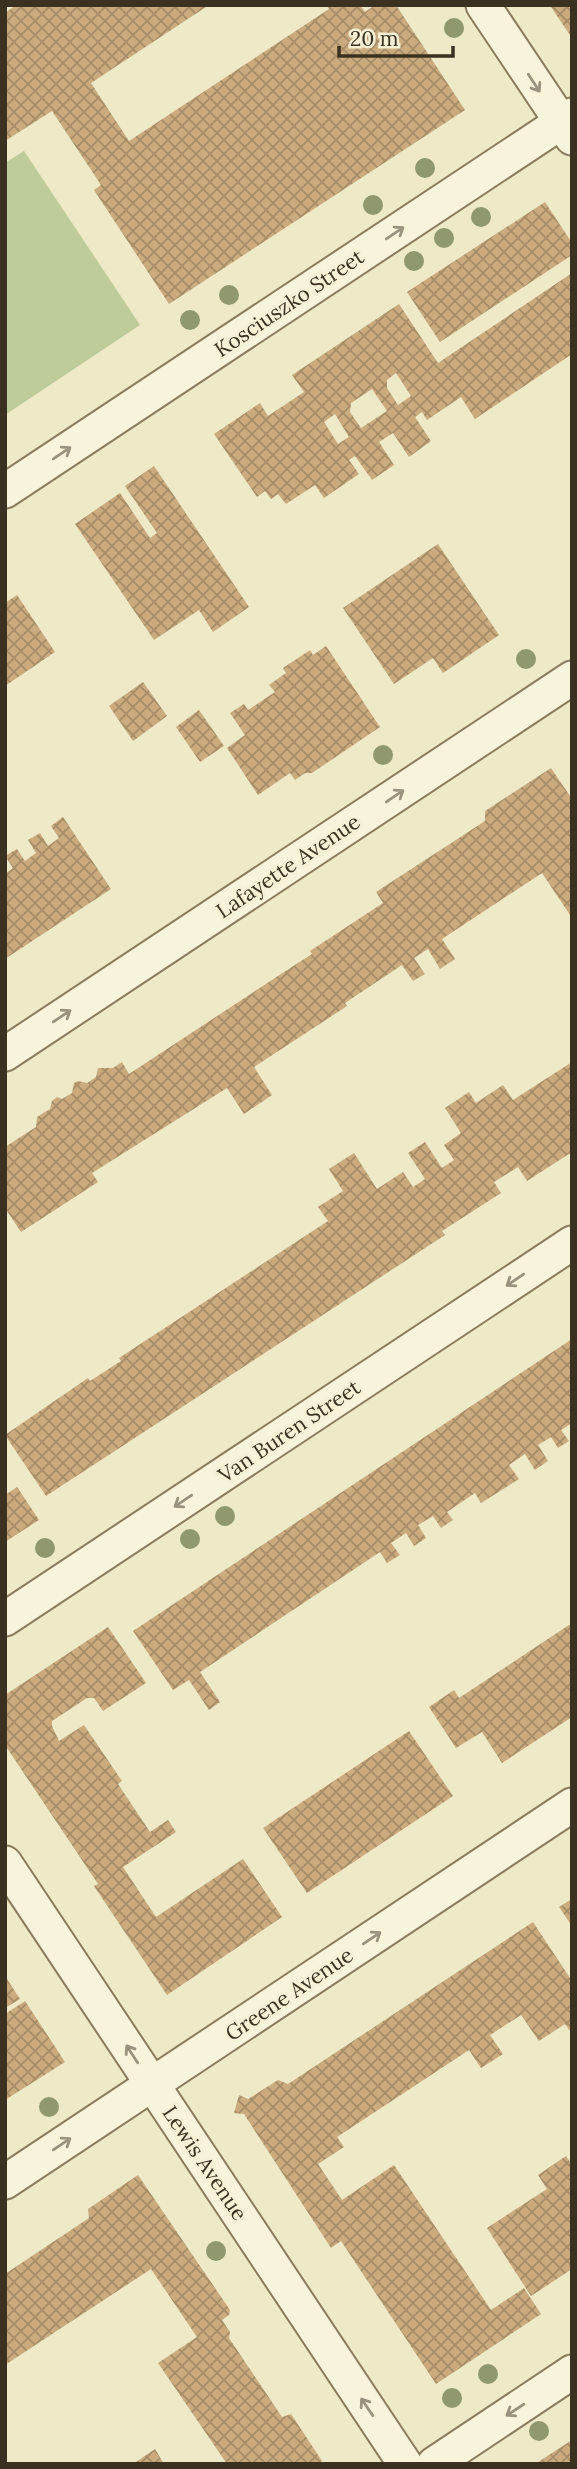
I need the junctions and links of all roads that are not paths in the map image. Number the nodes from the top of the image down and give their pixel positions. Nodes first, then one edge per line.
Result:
1 (483, 5) edge
2 (568, 125) edge
3 (5, 491) edge
4 (572, 678) edge
5 (5, 1054) edge
6 (572, 1242) edge
7 (5, 1619) edge
8 (572, 1805) edge
9 (5, 1863) edge
10 (152, 2084) junction
11 (5, 2182) edge
12 (572, 2372) edge
13 (405, 2464) edge
14 (434, 2464) edge

1 -> 2 street
3 -> 2 street, Kosciuszko Street
5 -> 4 street, Lafayette Avenue
6 -> 7 street, Van Buren Street
10 -> 8 street, Greene Avenue
10 -> 9 street, Lewis Avenue
11 -> 10 street, Greene Avenue
13 -> 10 street, Lewis Avenue
12 -> 14 street

